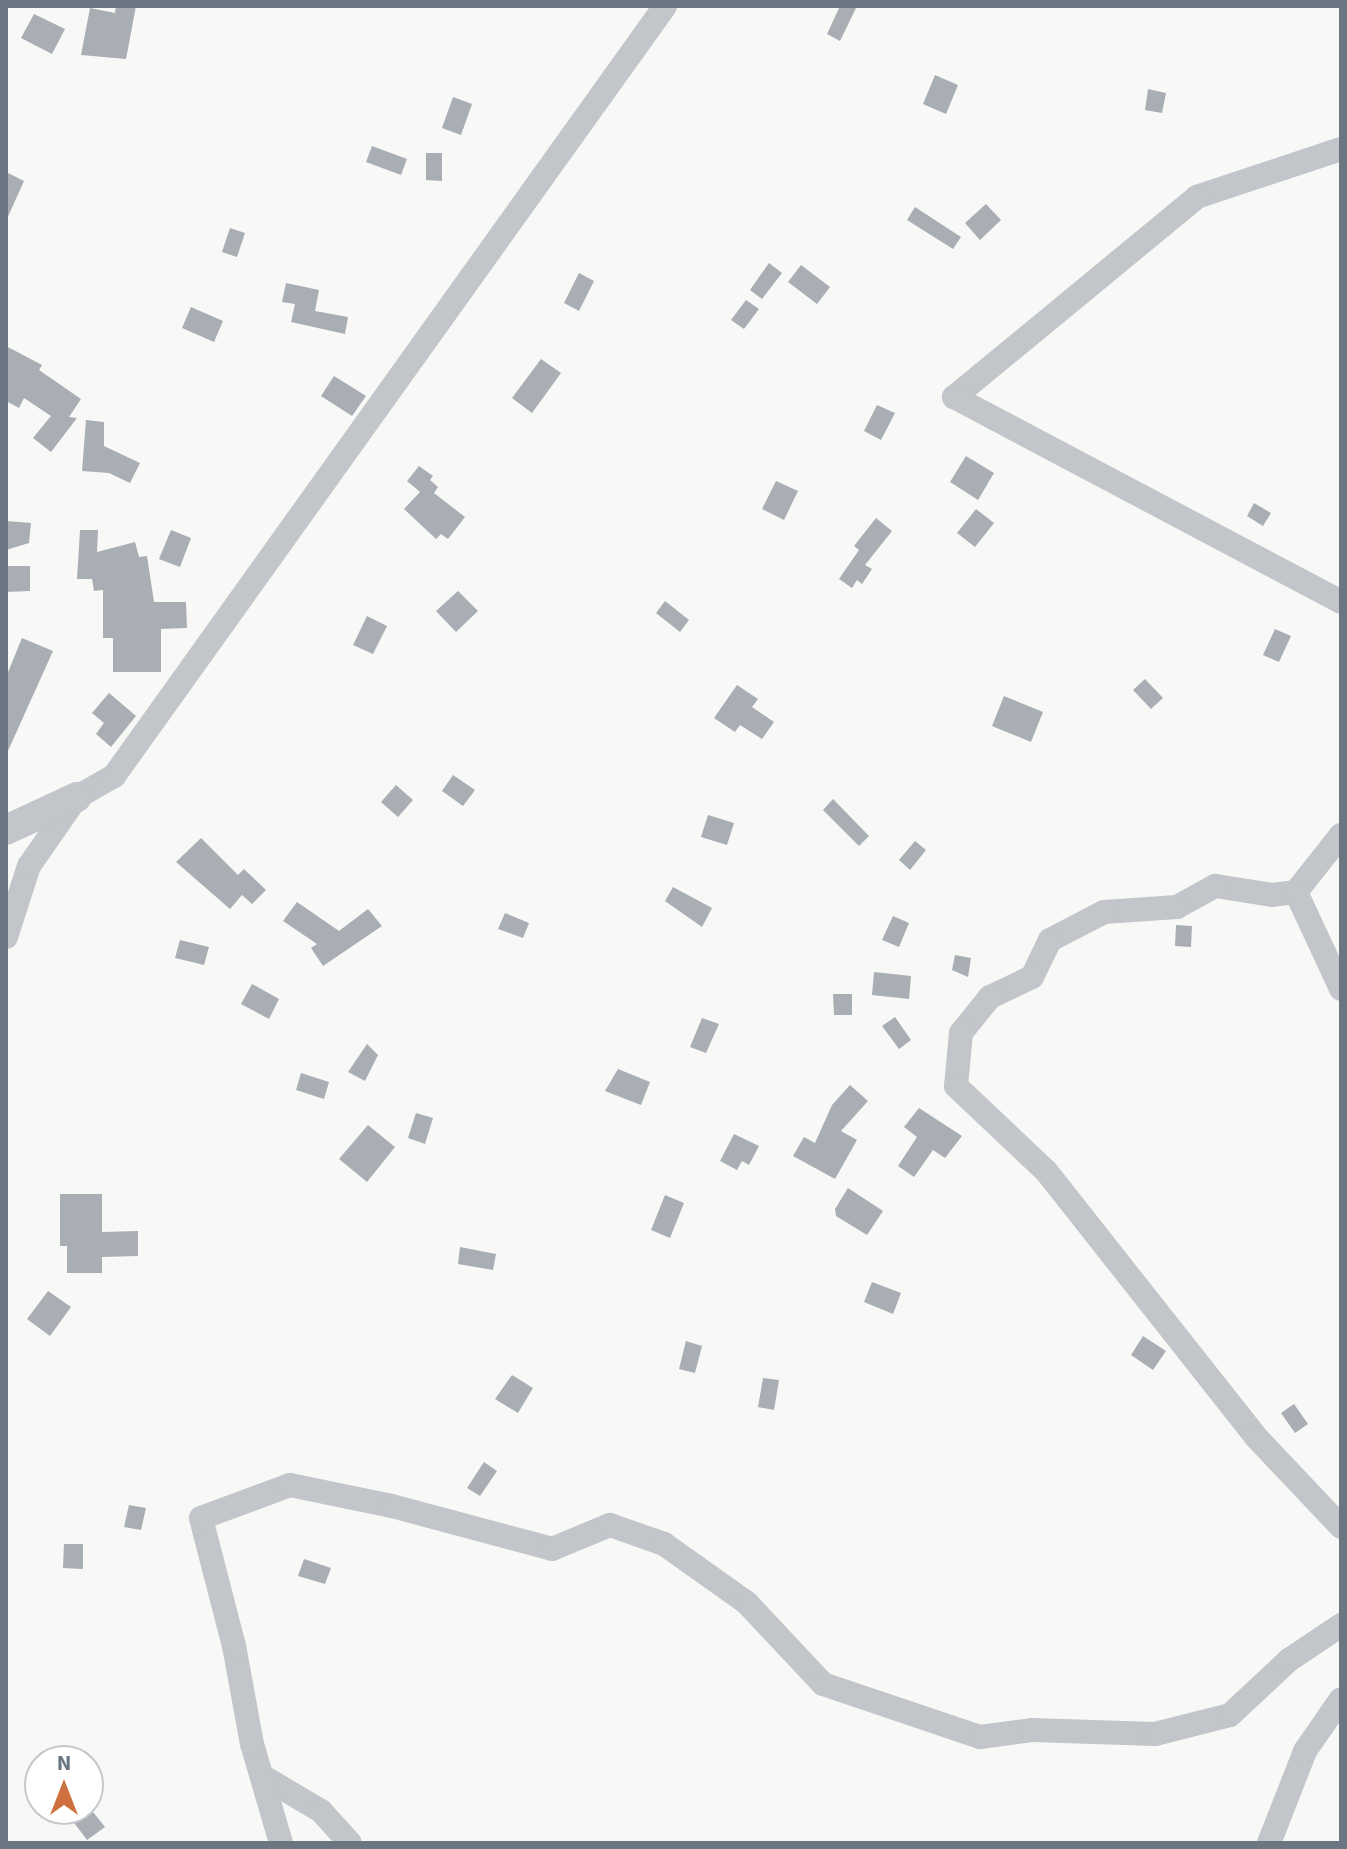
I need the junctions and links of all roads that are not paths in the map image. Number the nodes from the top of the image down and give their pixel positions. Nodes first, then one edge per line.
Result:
1 (665, 6) edge
2 (1341, 149) edge
3 (1341, 602) edge
4 (77, 797) junction
5 (6, 830) edge
6 (1341, 835) edge
7 (1296, 892) junction
8 (6, 937) edge
9 (1341, 989) edge
10 (1341, 1527) edge
11 (1341, 1625) edge
12 (1341, 1699) edge
13 (262, 1776) junction
14 (281, 1843) edge
15 (350, 1843) edge
16 (1269, 1843) edge

1 - 4 street
2 - 3 street
4 - 5 street
4 - 8 street
6 - 7 street
7 - 9 street
7 - 10 street
11 - 13 street
12 - 16 street
13 - 14 street
13 - 15 street

